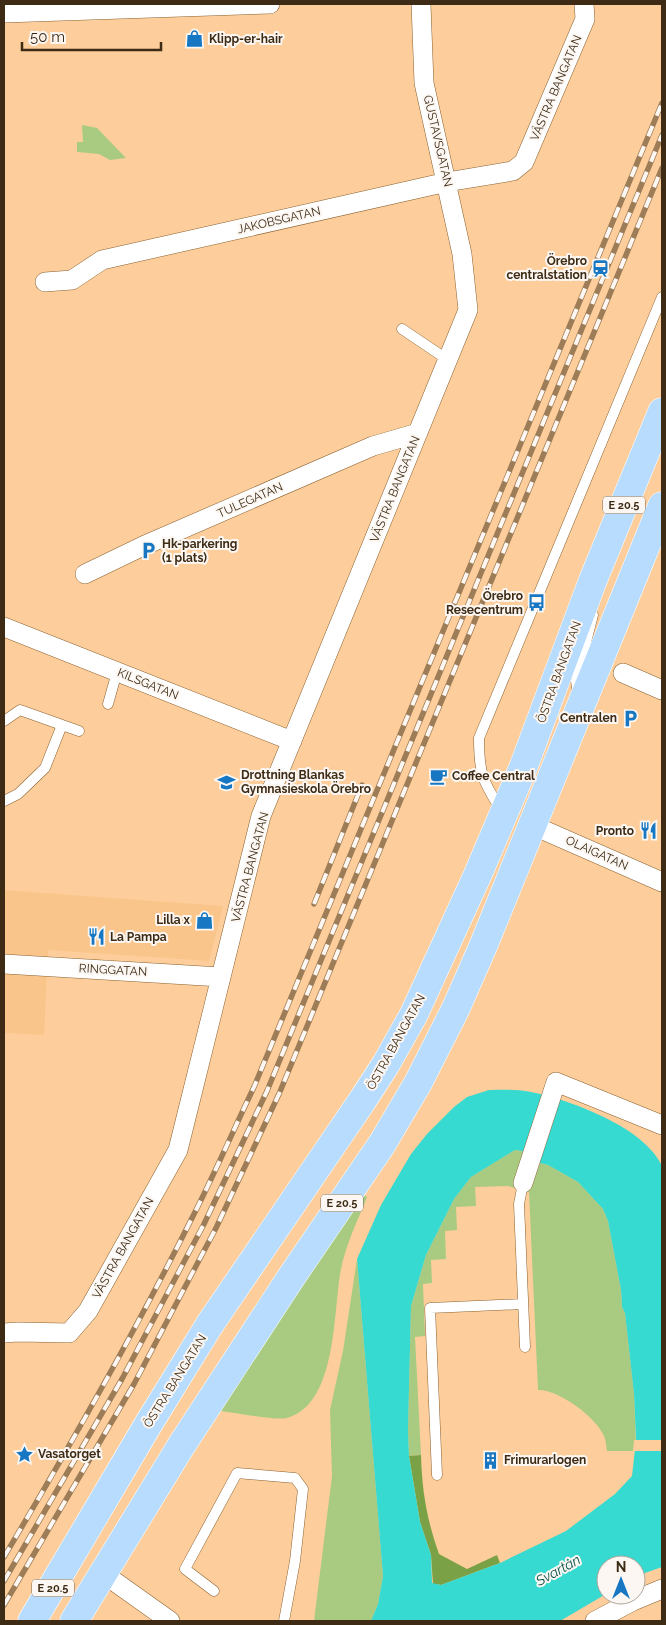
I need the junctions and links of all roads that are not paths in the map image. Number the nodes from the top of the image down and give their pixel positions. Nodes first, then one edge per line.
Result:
1 (270, 4) edge
2 (421, 4) edge
3 (584, 4) edge
4 (4, 13) edge
5 (517, 168) joint
6 (447, 182) junction
7 (466, 277) joint
8 (45, 282) dead end
9 (662, 298) edge
10 (402, 329) dead end
11 (448, 360) junction
12 (662, 412) edge
13 (418, 433) junction
14 (662, 506) edge
15 (85, 574) dead end
16 (595, 609) dead end
17 (4, 627) edge
18 (117, 672) junction
19 (624, 673) dead end
20 (662, 690) edge
21 (108, 704) dead end
22 (580, 707) junction
23 (4, 721) edge
24 (62, 725) junction
25 (79, 731) dead end
26 (292, 741) junction
27 (4, 801) edge
28 (504, 813) junction
29 (532, 825) junction
30 (662, 882) edge
31 (4, 964) edge
32 (221, 977) junction
33 (662, 1125) edge
34 (524, 1183) joint
35 (523, 1304) junction
36 (4, 1333) edge
37 (525, 1347) dead end
38 (437, 1475) dead end
39 (73, 1554) junction
40 (104, 1574) junction
41 (662, 1589) edge
42 (214, 1591) dead end
43 (32, 1621) edge
44 (74, 1621) edge
45 (170, 1621) edge
46 (284, 1621) edge
47 (595, 1621) edge

1 - 4 street
2 - 6 street, GUSTAVSGATAN
3 - 5 street, VÄSTRA BANGATAN
5 - 6 street, JAKOBSGATAN
6 - 7 street, GUSTAVSGATAN
6 - 8 street, JAKOBSGATAN
7 - 11 street, VÄSTRA BANGATAN
9 - 28 lane
10 - 11 lane
11 - 13 street, VÄSTRA BANGATAN
12 - 28 main road, ÖSTRA BANGATAN / E 20.5
13 - 15 street, TULEGATAN
13 - 26 street, VÄSTRA BANGATAN
14 - 22 main road, E 20.5
16 - 22 lane
17 - 18 street, KILSGATAN
18 - 21 lane
18 - 26 street, KILSGATAN
19 - 20 street
22 - 29 main road, E 20.5
23 - 24 lane
24 - 25 lane
24 - 27 lane
26 - 32 street, VÄSTRA BANGATAN
28 - 29 main road
28 - 39 main road, ÖSTRA BANGATAN / E 20.5
29 - 30 street, OLAIGATAN
29 - 40 main road, E 20.5
31 - 32 street, RINGGATAN
32 - 36 street, VÄSTRA BANGATAN
33 - 34 street
34 - 35 lane
35 - 37 lane
35 - 38 lane
39 - 40 main road
39 - 43 main road, ÖSTRA BANGATAN / E 20.5
40 - 44 main road, E 20.5
40 - 45 street
41 - 47 street
42 - 46 lane

